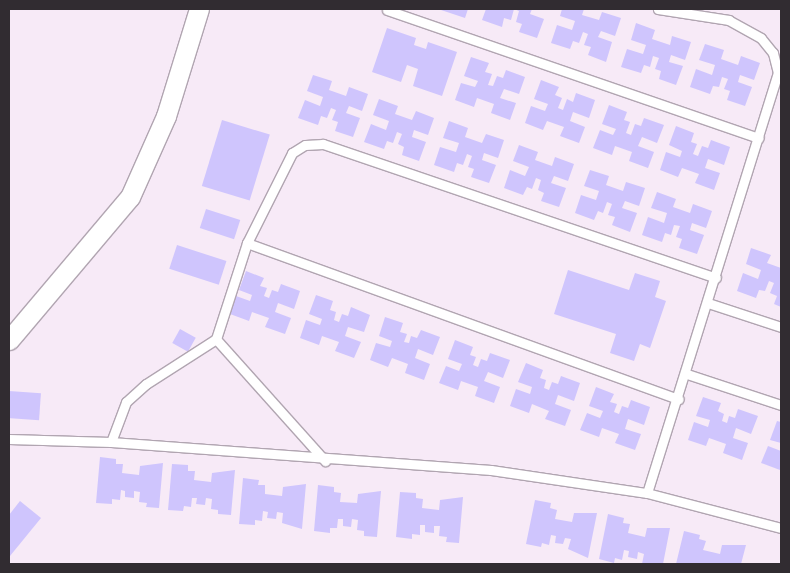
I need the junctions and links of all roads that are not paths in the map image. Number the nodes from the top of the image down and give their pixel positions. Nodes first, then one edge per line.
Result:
1 (199, 9) edge
2 (658, 9) edge
3 (387, 10) edge
4 (759, 138) junction
5 (247, 243) junction
6 (716, 278) junction
7 (708, 303) junction
8 (781, 327) edge
9 (216, 339) junction
10 (9, 340) edge
11 (687, 374) junction
12 (679, 399) junction
13 (781, 405) edge
14 (11, 441) edge
15 (111, 442) junction
16 (325, 461) junction
17 (647, 493) junction
18 (781, 528) edge

1 - 10 street
2 - 4 lane
3 - 4 lane
4 - 6 lane
5 - 6 lane
5 - 9 lane
5 - 12 lane
6 - 7 lane
7 - 8 lane
7 - 11 lane
9 - 15 lane
9 - 16 lane
11 - 12 lane
11 - 13 lane
12 - 17 lane
14 - 15 lane
15 - 16 lane
16 - 17 lane
17 - 18 lane

